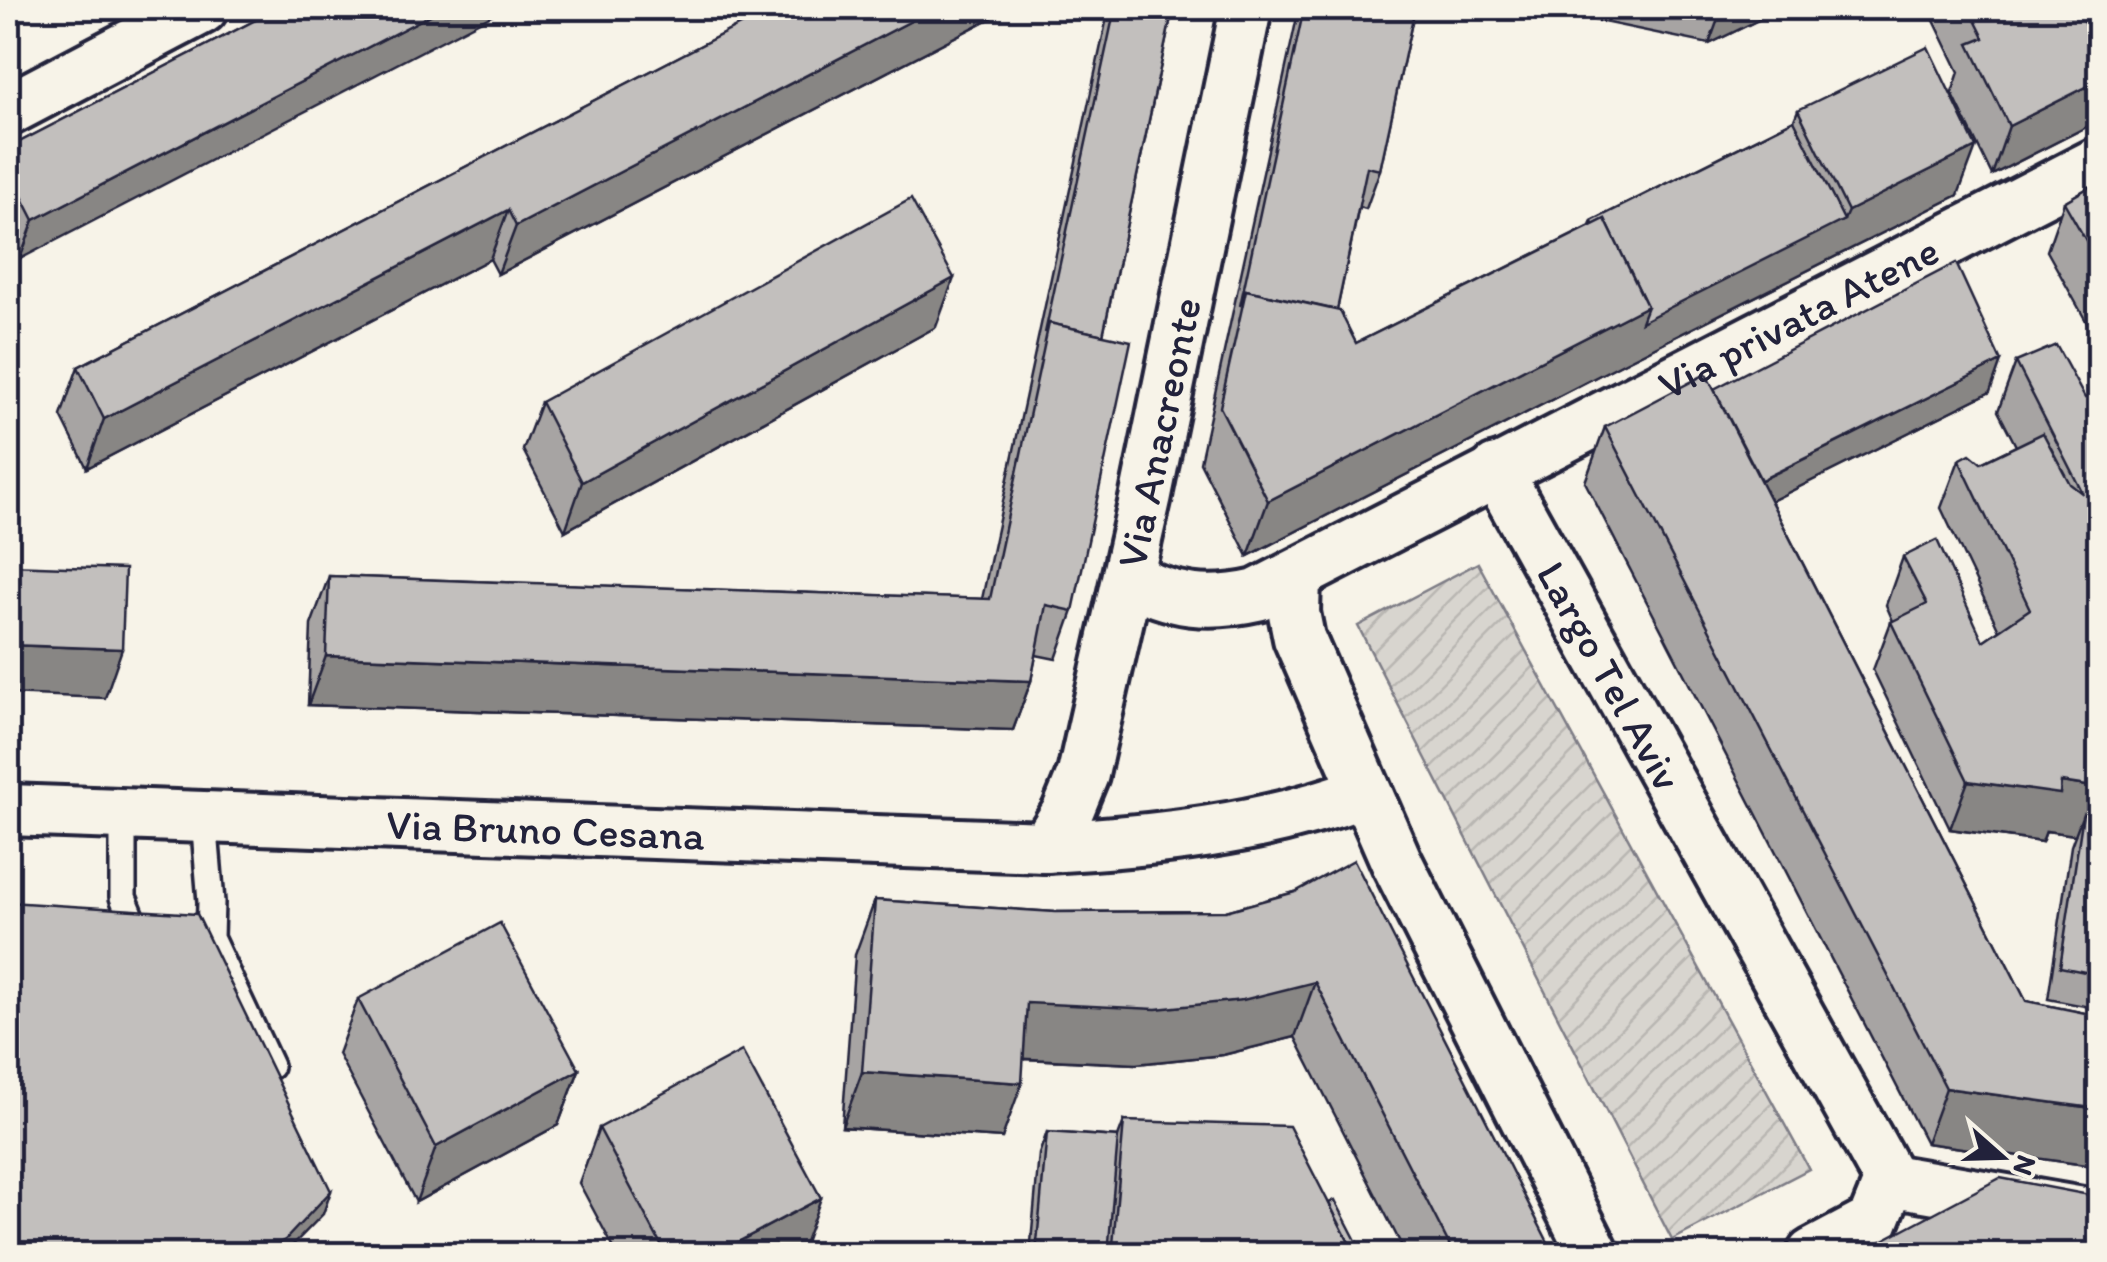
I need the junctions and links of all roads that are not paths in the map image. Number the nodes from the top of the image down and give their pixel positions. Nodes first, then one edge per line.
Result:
1 (202, 8) edge
2 (1246, 8) edge
3 (8, 110) edge
4 (2100, 162) edge
5 (1496, 470) junction
6 (1128, 578) junction
7 (1295, 578) junction
8 (1363, 792) junction
9 (123, 816) junction
10 (19, 817) edge
11 (204, 819) junction
12 (1046, 847) junction
13 (150, 958) edge
14 (279, 1086) edge
15 (1890, 1180) junction
16 (2100, 1216) edge
17 (1594, 1254) edge
18 (1813, 1254) edge

1 - 3 street
2 - 6 street, Via Anacreonte
4 - 5 street, Via privata Atene
5 - 7 street
5 - 15 street, Largo Tel Aviv
6 - 7 street
6 - 12 street, Via Anacreonte
7 - 8 street
8 - 12 street
8 - 17 street
9 - 10 street, Via Bruno Cesana
9 - 11 street, Via Bruno Cesana
9 - 13 lane
11 - 12 street, Via Bruno Cesana
11 - 14 lane
15 - 16 street
15 - 18 street

